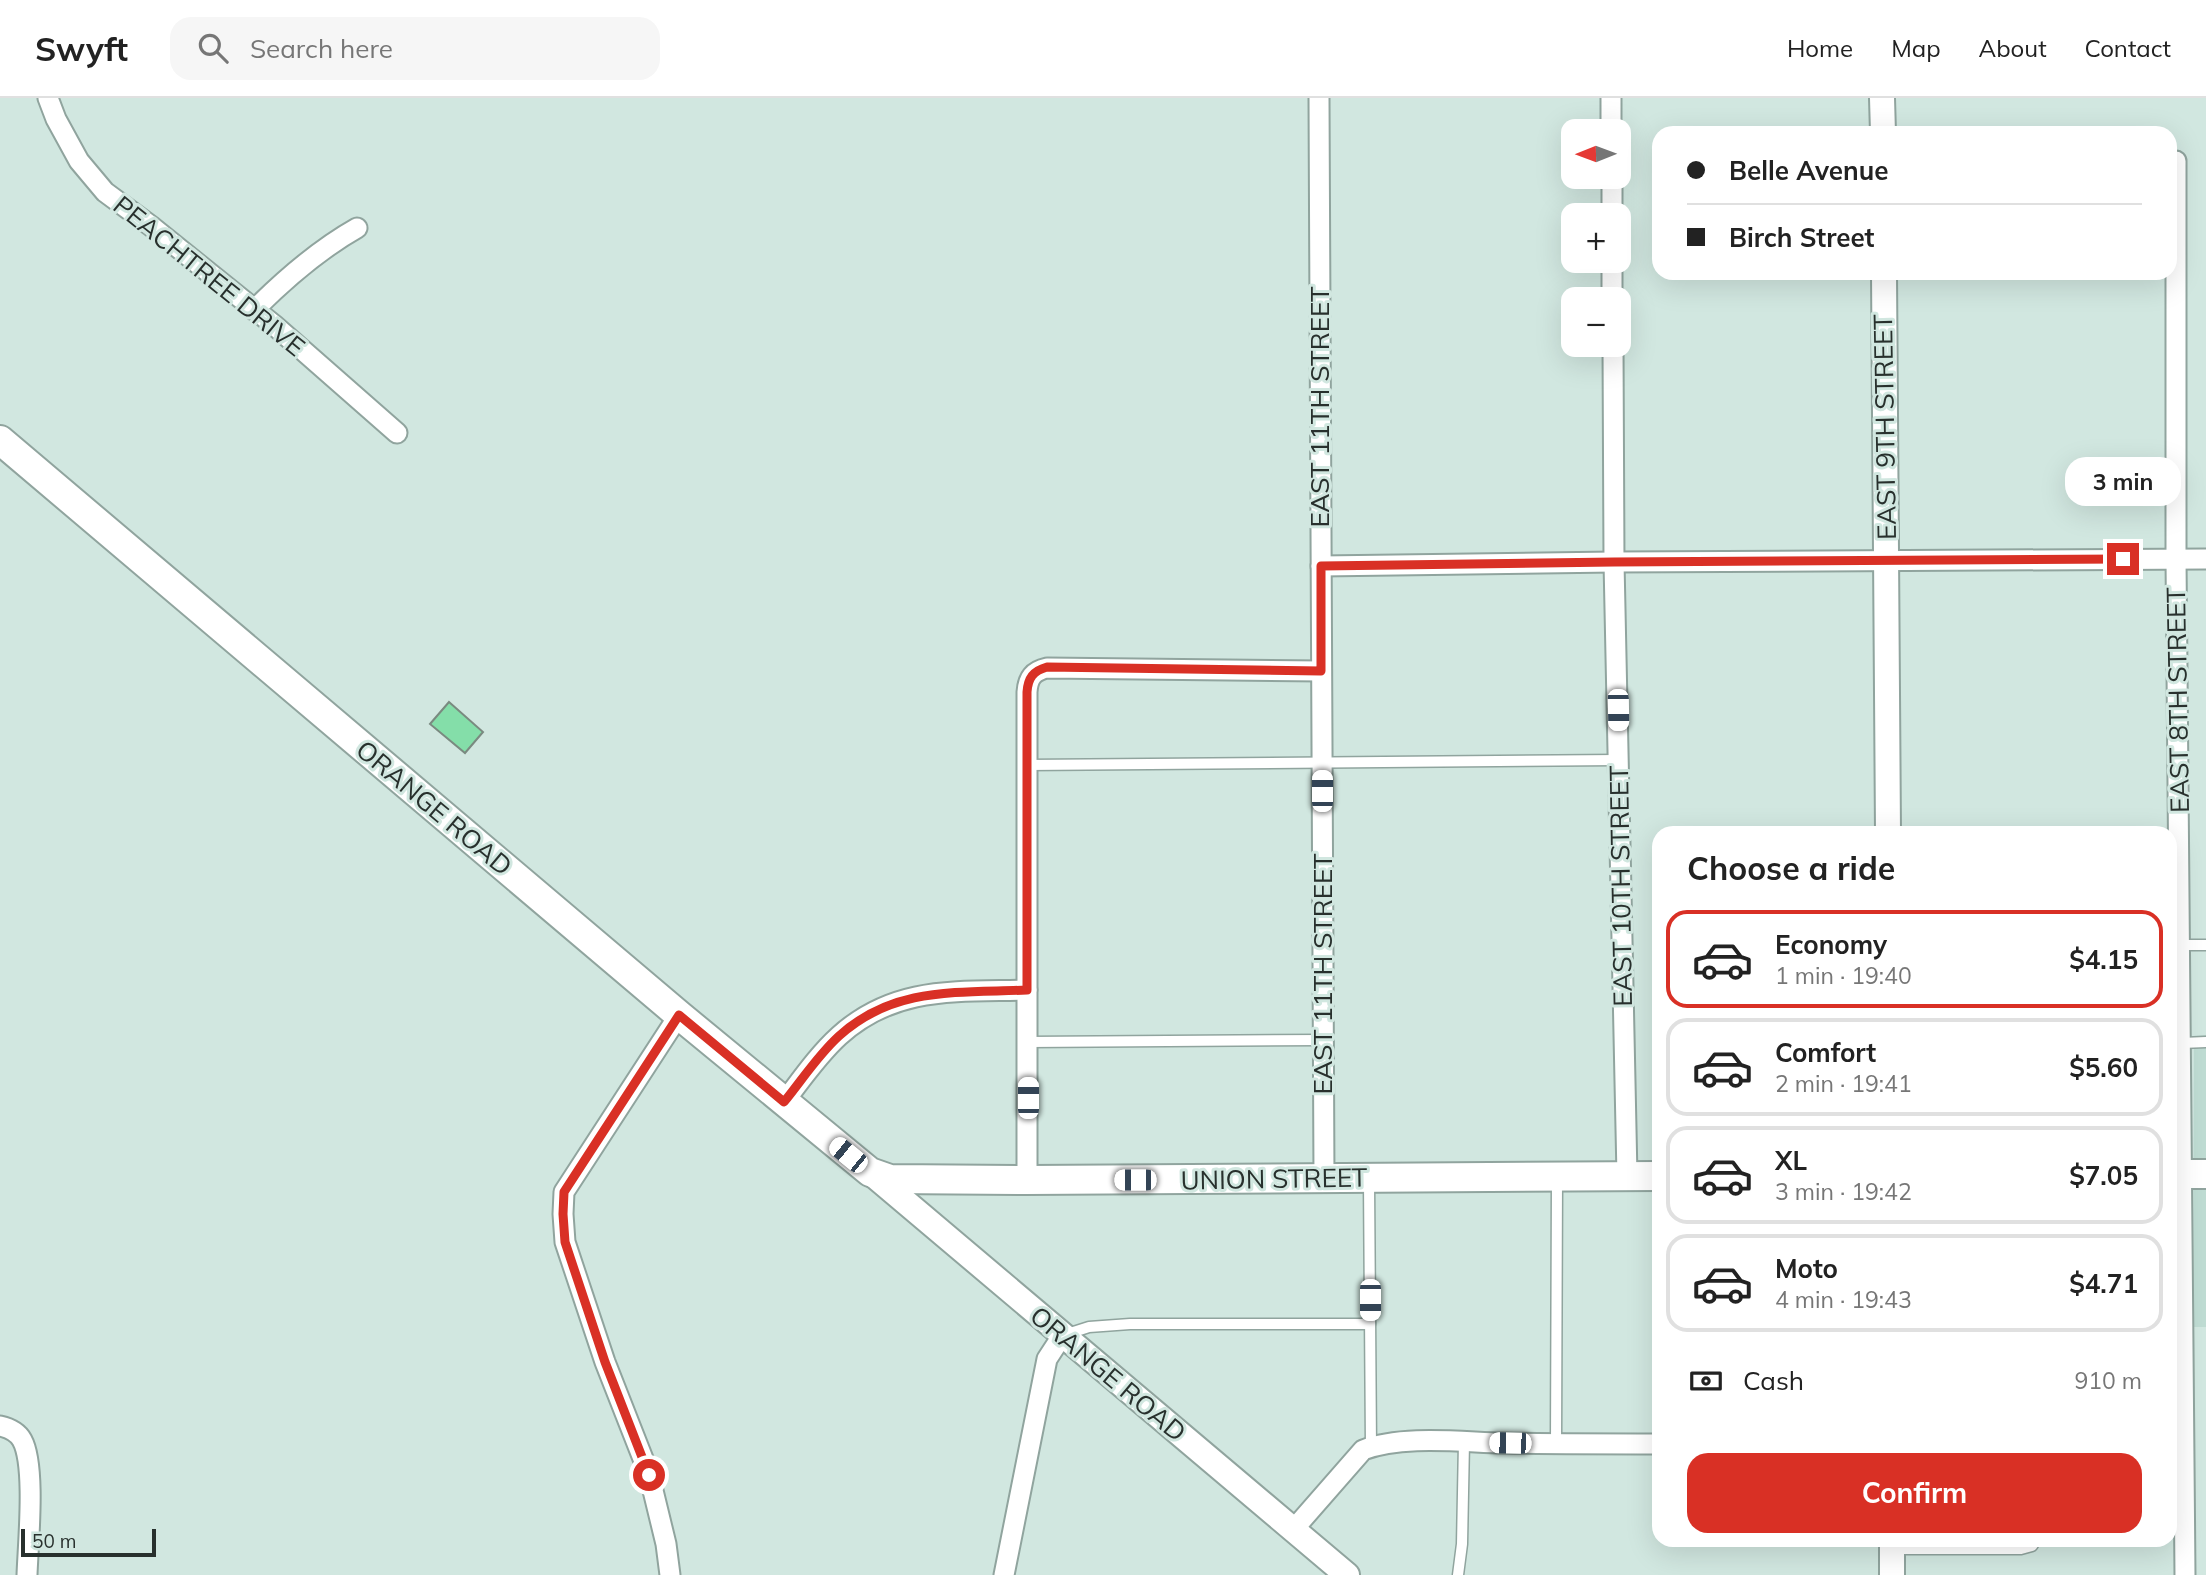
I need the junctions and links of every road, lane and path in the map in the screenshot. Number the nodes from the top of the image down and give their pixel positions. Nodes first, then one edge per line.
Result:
1 (48, 98) edge
2 (1319, 98) edge
3 (1611, 98) edge
4 (1882, 98) edge
5 (1611, 119) edge
6 (1883, 126) edge
7 (357, 228) dead end
8 (1884, 280) edge
9 (2176, 280) edge
10 (254, 310) junction
11 (1613, 357) edge
12 (397, 433) dead end
13 (0, 440) edge
14 (2176, 559) junction
15 (2206, 559) edge
16 (1886, 560) junction
17 (1614, 562) junction
18 (1321, 566) junction
19 (1321, 671) junction
20 (1619, 760) junction
21 (1321, 764) junction
22 (1027, 765) junction
23 (1888, 826) edge
24 (2175, 826) edge
25 (2177, 945) edge
26 (2206, 945) edge
27 (2177, 973) edge
28 (1027, 990) junction
29 (679, 1015) junction
30 (1324, 1040) junction
31 (1028, 1042) junction
32 (2206, 1042) edge
33 (2182, 1043) junction
34 (784, 1102) junction
35 (2186, 1174) edge
36 (1652, 1175) edge
37 (880, 1176) junction
38 (1557, 1176) junction
39 (1627, 1176) junction
40 (1324, 1178) junction
41 (1369, 1178) junction
42 (1027, 1180) junction
43 (1370, 1324) junction
44 (1062, 1336) junction
45 (0, 1426) edge
46 (2177, 1431) edge
47 (1464, 1442) junction
48 (1556, 1444) junction
49 (1652, 1444) edge
50 (1371, 1447) junction
51 (1293, 1530) junction
52 (1892, 1547) edge
53 (1956, 1547) edge
54 (2028, 1547) edge
55 (27, 1575) edge
56 (670, 1575) edge
57 (1004, 1575) edge
58 (1347, 1575) edge
59 (1458, 1575) edge
60 (1892, 1575) edge
61 (2185, 1575) edge

1 - 10 street, PEACHTREE DRIVE
2 - 18 street, EAST 11TH STREET
3 - 5 street
4 - 6 street
7 - 10 street
8 - 16 street, EAST 9TH STREET
9 - 14 street, EAST 8TH STREET
10 - 12 street, PEACHTREE DRIVE
11 - 17 street, EAST 10TH STREET
13 - 29 main road, ORANGE ROAD
14 - 15 street
14 - 16 street
14 - 24 street, EAST 8TH STREET
16 - 17 street
16 - 23 street, EAST 9TH STREET
17 - 18 street
17 - 20 street, EAST 10TH STREET
18 - 19 street, EAST 11TH STREET
19 - 21 street, EAST 11TH STREET
19 - 22 street
20 - 21 lane
20 - 39 street, EAST 10TH STREET
21 - 22 lane
21 - 30 street, EAST 11TH STREET
22 - 28 street
25 - 26 lane
27 - 33 street, EAST 8TH STREET
28 - 31 street
28 - 34 street
29 - 34 main road, ORANGE ROAD
29 - 56 street
30 - 31 lane
30 - 40 street, EAST 11TH STREET
31 - 42 street
32 - 33 lane
33 - 35 street, EAST 8TH STREET
34 - 37 main road, ORANGE ROAD
35 - 46 street, EAST 8TH STREET
36 - 39 main road, UNION STREET
37 - 42 main road, UNION STREET
37 - 44 street, ORANGE ROAD
38 - 39 main road, UNION STREET
38 - 41 main road, UNION STREET
38 - 48 lane
40 - 41 main road, UNION STREET
40 - 42 main road, UNION STREET
41 - 43 lane
43 - 44 lane
43 - 50 lane
44 - 51 street, ORANGE ROAD
44 - 57 street
45 - 55 street
46 - 61 street, EAST 8TH STREET
47 - 48 street
47 - 50 street
47 - 59 lane
48 - 49 street
50 - 51 street
51 - 58 street, ORANGE ROAD
52 - 60 street
53 - 54 lane

